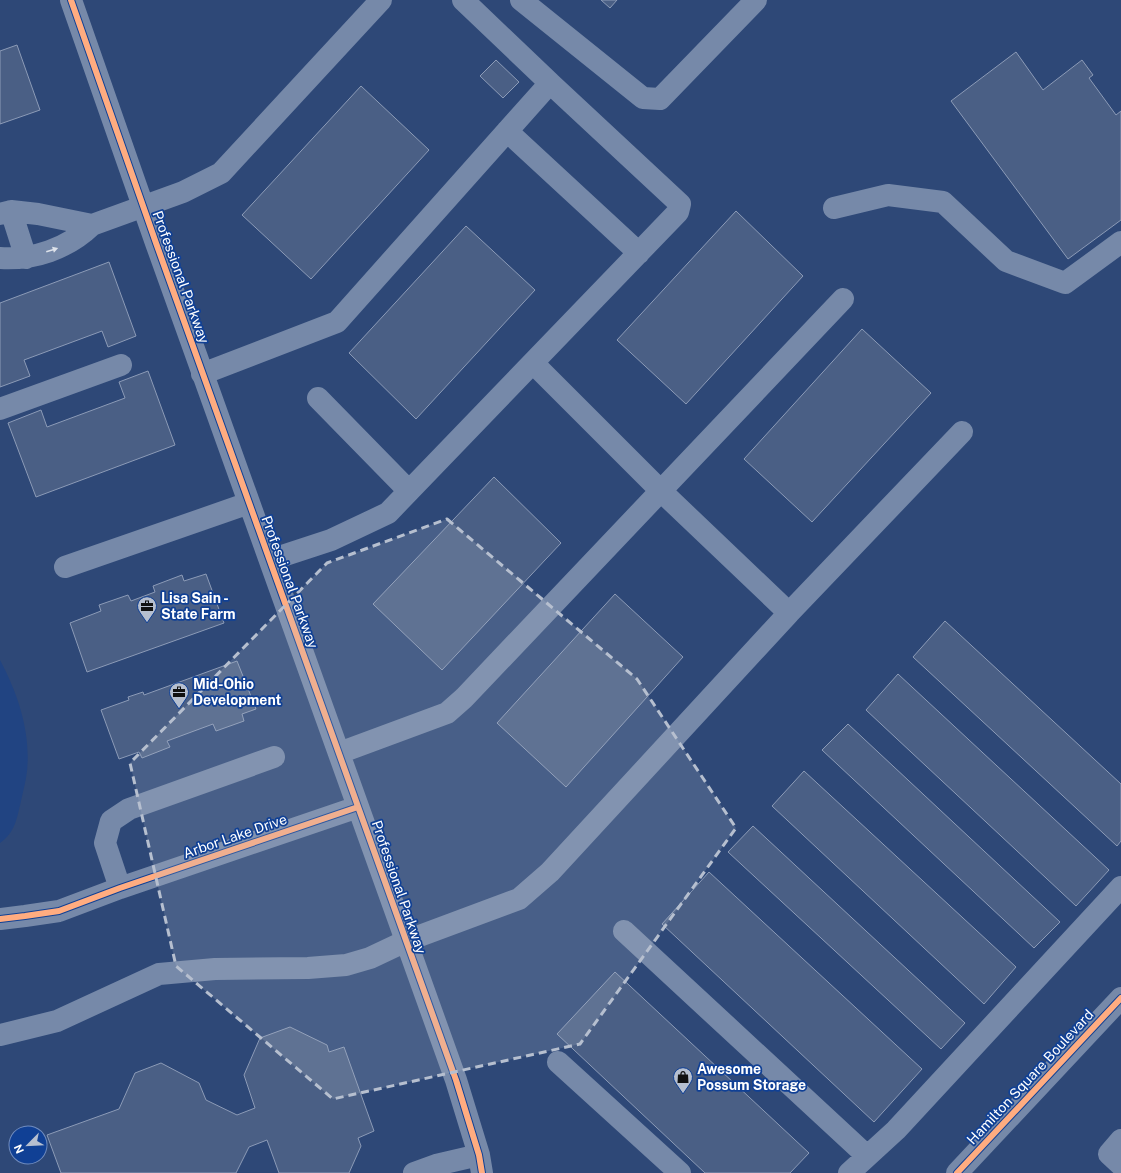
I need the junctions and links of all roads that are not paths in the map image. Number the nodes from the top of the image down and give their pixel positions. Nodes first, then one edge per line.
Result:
1 (71, 0) edge
2 (381, 0) edge
3 (463, 0) edge
4 (521, 0) edge
5 (756, 0) edge
6 (550, 83) junction
7 (507, 131) junction
8 (143, 206) junction
9 (834, 208) dead end
10 (5, 212) edge
11 (92, 225) junction
12 (1121, 242) edge
13 (638, 253) junction
14 (0, 258) edge
15 (26, 258) junction
16 (843, 299) dead end
17 (533, 363) junction
18 (121, 365) dead end
19 (202, 374) junction
20 (318, 398) dead end
21 (0, 409) edge
22 (962, 432) dead end
23 (409, 491) junction
24 (661, 491) junction
25 (249, 503) junction
26 (270, 560) junction
27 (65, 567) dead end
28 (789, 613) junction
29 (339, 753) junction
30 (274, 757) dead end
31 (358, 807) junction
32 (1121, 887) edge
33 (120, 888) junction
34 (0, 918) edge
35 (624, 931) dead end
36 (406, 941) junction
37 (1121, 998) edge
38 (0, 1035) edge
39 (558, 1062) dead end
40 (1121, 1140) edge
41 (867, 1156) junction
42 (480, 1164) edge
43 (1121, 1165) edge
44 (414, 1173) edge
45 (680, 1173) edge
46 (849, 1173) edge
47 (957, 1173) edge

1 - 8 street, Professional Parkway
2 - 8 street
3 - 6 street
4 - 5 street
6 - 7 street
6 - 13 street
7 - 13 street
7 - 19 street
8 - 11 street
8 - 19 street, Professional Parkway
9 - 12 street
10 - 11 street
10 - 15 street
15 -> 11 street
13 - 17 street
14 - 15 street
16 - 24 street
17 - 23 street
17 - 24 street
18 - 21 street
19 - 25 street, Professional Parkway
20 - 23 street
22 - 28 street
23 - 26 street
24 - 28 street
24 - 29 street
25 - 26 street, Professional Parkway
25 - 27 street
26 - 29 street, Professional Parkway
28 - 36 street
29 - 31 street, Professional Parkway
30 - 33 street
31 - 33 street, Arbor Lake Drive
31 - 36 street, Professional Parkway
32 - 41 street
33 - 34 street, Arbor Lake Drive
35 - 41 street
36 - 38 street
36 - 42 street, Professional Parkway
37 - 47 street, Hamilton Square Boulevard
39 - 45 street
40 - 43 street
41 - 46 street
42 - 44 street

